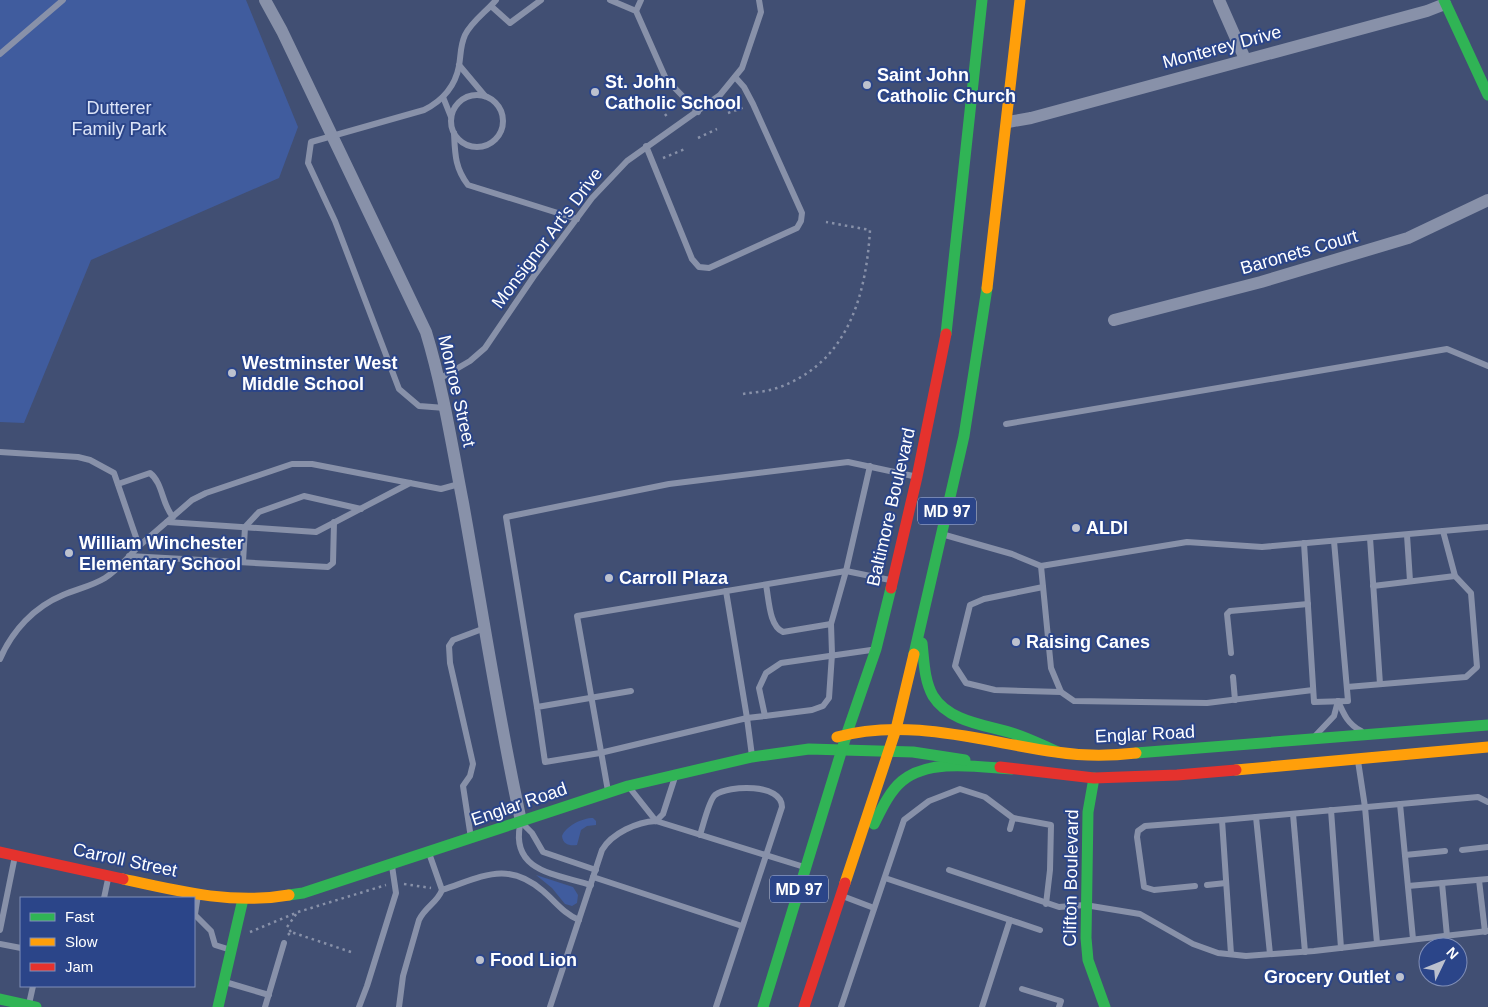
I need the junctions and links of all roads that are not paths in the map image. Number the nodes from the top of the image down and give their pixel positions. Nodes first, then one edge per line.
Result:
1 (63, 0) edge
2 (265, 0) edge
3 (496, 0) edge
4 (540, 0) edge
5 (610, 0) edge
6 (641, 0) edge
7 (759, 0) edge
8 (982, 0) edge
9 (1020, 0) edge
10 (1219, 0) edge
11 (1444, 2) edge
12 (491, 6) junction
13 (636, 11) junction
14 (0, 54) edge
15 (1245, 59) junction
16 (459, 65) junction
17 (735, 77) junction
18 (1488, 95) edge
19 (485, 96) junction
20 (443, 97) junction
21 (698, 112) junction
22 (451, 117) junction
23 (1008, 122) junction
24 (454, 133) junction
25 (332, 137) junction
26 (646, 146) junction
27 (1488, 200) edge
28 (576, 219) junction
29 (1114, 320) dead end
30 (1488, 366) edge
31 (440, 379) junction
32 (445, 408) junction
33 (1006, 424) dead end
34 (0, 452) edge
35 (870, 466) junction
36 (917, 477) junction
37 (410, 483) junction
38 (118, 484) junction
39 (459, 484) junction
40 (361, 509) junction
41 (173, 517) junction
42 (167, 522) junction
43 (334, 522) junction
44 (245, 527) junction
45 (1488, 527) edge
46 (1443, 531) junction
47 (942, 534) junction
48 (1407, 535) junction
49 (1370, 538) junction
50 (1334, 541) junction
51 (1304, 543) junction
52 (138, 546) junction
53 (129, 556) junction
54 (243, 562) junction
55 (1041, 566) junction
56 (846, 572) junction
57 (1455, 576) junction
58 (893, 581) junction
59 (1410, 582) junction
60 (766, 584) junction
61 (1373, 586) junction
62 (1043, 587) junction
63 (726, 591) junction
64 (1308, 604) junction
65 (924, 609) junction
66 (831, 624) junction
67 (485, 628) junction
68 (876, 649) junction
69 (1230, 653) dead end
70 (832, 654) junction
71 (0, 659) edge
72 (1233, 677) dead end
73 (1380, 684) junction
74 (1347, 687) junction
75 (1313, 690) junction
76 (630, 691) dead end
77 (1061, 692) junction
78 (590, 697) junction
79 (1235, 700) junction
80 (1338, 701) junction
81 (537, 707) junction
82 (766, 716) junction
83 (747, 718) junction
84 (1488, 725) edge
85 (896, 729) junction
86 (847, 733) junction
87 (1370, 736) junction
88 (1312, 739) junction
89 (1488, 748) edge
90 (809, 750) junction
91 (842, 751) junction
92 (889, 751) junction
93 (1058, 752) junction
94 (600, 753) junction
95 (752, 757) junction
96 (1358, 759) junction
97 (1012, 769) junction
98 (675, 774) junction
99 (1094, 778) junction
100 (628, 786) junction
101 (609, 792) junction
102 (1488, 802) edge
103 (1400, 804) junction
104 (1365, 807) junction
105 (1331, 810) junction
106 (1293, 814) junction
107 (1256, 817) junction
108 (1013, 818) junction
109 (1222, 820) junction
110 (521, 821) junction
111 (656, 821) junction
112 (1010, 829) dead end
113 (700, 835) junction
114 (471, 839) junction
115 (1488, 847) edge
116 (1462, 850) dead end
117 (1445, 851) dead end
118 (0, 852) edge
119 (429, 853) junction
120 (15, 855) junction
121 (765, 855) junction
122 (1405, 855) junction
123 (392, 864) junction
124 (806, 868) junction
125 (949, 870) dead end
126 (595, 873) junction
127 (109, 875) junction
128 (846, 878) junction
129 (885, 878) junction
130 (1488, 879) edge
131 (1479, 880) junction
132 (1226, 883) junction
133 (1442, 883) junction
134 (591, 885) junction
135 (1207, 885) dead end
136 (1195, 886) dead end
137 (1408, 886) junction
138 (442, 890) junction
139 (199, 892) junction
140 (840, 895) junction
141 (104, 897) edge
142 (243, 899) junction
143 (1046, 904) junction
144 (1085, 905) junction
145 (874, 908) junction
146 (195, 910) edge
147 (195, 915) edge
148 (578, 920) junction
149 (1010, 920) junction
150 (742, 926) junction
151 (0, 930) edge
152 (1040, 930) dead end
153 (1486, 931) edge
154 (1447, 936) junction
155 (1413, 939) junction
156 (284, 943) road end
157 (0, 944) edge
158 (1378, 944) junction
159 (20, 948) edge
160 (1341, 948) junction
161 (232, 950) junction
162 (1305, 952) junction
163 (1231, 954) junction
164 (1270, 954) junction
165 (225, 982) junction
166 (33, 987) edge
167 (1022, 989) dead end
168 (269, 995) junction
169 (0, 999) edge
170 (33, 1006) edge
171 (218, 1007) edge
172 (265, 1007) edge
173 (358, 1007) edge
174 (399, 1007) edge
175 (550, 1007) edge
176 (716, 1007) edge
177 (763, 1007) edge
178 (804, 1007) edge
179 (841, 1007) edge
180 (982, 1007) edge
181 (1059, 1007) edge
182 (1105, 1007) edge

1 - 14 lane
2 - 25 street, Monroe Street
3 - 12 lane
4 - 12 lane
5 - 13 lane
6 - 13 lane
7 - 17 lane, Monsignor Art’s Drive
8 - 36 main road, Baltimore Boulevard / MD 97
9 - 23 main road, MD 97
10 - 15 street
11 - 15 street, Monterey Drive
11 - 18 main road
12 - 16 lane
13 - 21 lane
15 - 23 street, Monterey Drive
16 - 19 lane
16 - 20 lane
17 - 21 lane, Monsignor Art’s Drive
17 - 26 lane
19 - 22 lane
19 - 24 lane
20 - 22 lane
20 - 25 lane
21 - 26 lane, Monsignor Art’s Drive
22 - 24 lane
23 - 47 main road, MD 97
24 - 28 lane
25 - 31 street, Monroe Street
25 - 32 lane
26 - 28 lane, Monsignor Art’s Drive
27 - 29 street, Baronets Court
28 - 31 lane, Monsignor Art’s Drive
30 - 33 lane
31 - 32 street, Monroe Street
32 - 39 street, Monroe Street
34 - 38 lane
35 - 36 lane
35 - 56 lane
35 - 81 lane
36 - 58 main road, Baltimore Boulevard / MD 97
37 - 39 lane
37 - 40 lane
37 - 41 lane
38 - 41 lane
38 - 52 lane
39 - 67 street, Monroe Street
40 - 43 lane
40 - 44 lane
41 - 42 lane
42 - 44 lane
42 - 52 lane
43 - 44 lane
43 - 54 lane
44 - 54 lane
45 - 46 lane
46 - 48 lane
46 - 57 lane
47 - 55 lane
47 - 65 main road, MD 97
48 - 49 lane
48 - 59 lane
49 - 50 lane
49 - 61 lane
50 - 51 lane
50 - 74 lane
51 - 55 lane
51 - 64 lane
52 - 53 lane
53 - 54 lane
53 - 71 lane
55 - 62 lane
56 - 58 lane
56 - 60 lane
56 - 66 lane
57 - 59 lane
57 - 73 lane
58 - 68 main road, Baltimore Boulevard / MD 97
59 - 61 lane
60 - 63 lane
60 - 66 lane
61 - 73 lane
62 - 77 lane
62 - 77 lane
63 - 78 lane
63 - 83 lane
64 - 69 lane
64 - 75 lane
65 - 85 main road, MD 97
65 - 93 main road
66 - 70 lane
67 - 110 street, Monroe Street
67 - 114 lane
68 - 70 lane
68 - 86 main road, Baltimore Boulevard / MD 97
70 - 82 lane
70 - 82 lane
72 - 79 lane
73 - 74 lane
74 - 80 lane
75 - 79 lane
75 - 80 lane
76 - 78 lane
77 - 79 lane
78 - 81 lane
78 - 94 lane
80 - 87 lane
80 - 88 lane
81 - 94 lane
82 - 83 lane
83 - 94 lane
83 - 95 lane
84 - 87 main road, Englar Road
85 - 86 main road, Englar Road
85 - 92 main road, MD 97
85 - 93 main road, Englar Road
86 - 90 main road, Englar Road
86 - 91 main road, Baltimore Boulevard / MD 97
87 - 88 main road, Englar Road
88 - 93 main road, Englar Road
89 - 96 main road, Englar Road
90 - 91 main road, Englar Road
90 - 95 main road, Englar Road
91 - 92 main road, Englar Road
91 - 124 main road, Baltimore Boulevard / MD 97
92 - 97 main road, Englar Road
92 - 128 main road, MD 97
94 - 101 lane
95 - 98 main road, Englar Road
96 - 99 main road, Englar Road
96 - 104 lane
97 - 99 main road, Englar Road
97 - 128 main road
98 - 100 main road, Englar Road
98 - 111 lane
99 - 144 main road, Clifton Boulevard
100 - 101 main road, Englar Road
100 - 111 lane
101 - 110 main road, Englar Road
102 - 103 lane
103 - 104 lane
103 - 122 lane
104 - 105 lane
104 - 158 lane
105 - 106 lane
105 - 160 lane
106 - 107 lane
106 - 162 lane
107 - 109 lane
107 - 164 lane
108 - 112 lane
108 - 129 lane
108 - 143 lane
109 - 132 lane
109 - 136 lane
110 - 114 main road, Englar Road
110 - 126 lane
110 - 134 lane
111 - 113 lane
111 - 126 lane
113 - 121 lane
113 - 121 lane
114 - 119 main road, Englar Road
115 - 116 lane
117 - 122 lane
118 - 120 main road, Carroll Street
119 - 123 main road, Englar Road
119 - 138 lane
120 - 127 main road, Carroll Street
120 - 151 lane
121 - 124 lane
121 - 150 lane
122 - 137 lane
123 - 142 main road, Englar Road
123 - 173 lane
124 - 177 main road, Baltimore Boulevard / MD 97
125 - 143 lane
126 - 134 lane
126 - 150 lane
127 - 139 main road, Carroll Street
127 - 141 lane
128 - 140 main road, MD 97
129 - 145 lane
129 - 149 lane
130 - 131 lane
131 - 133 lane
131 - 153 lane
132 - 135 lane
132 - 163 lane
133 - 137 lane
133 - 154 lane
134 - 148 lane
137 - 155 lane
138 - 148 lane
138 - 174 lane
139 - 142 main road, Carroll Street
139 - 146 lane
140 - 145 lane
140 - 178 main road, MD 97
142 - 161 main road
143 - 144 lane
144 - 163 lane
144 - 182 main road, Clifton Boulevard
145 - 179 lane
147 - 161 lane
148 - 175 lane
149 - 152 lane
149 - 180 lane
150 - 176 lane
153 - 154 lane
154 - 155 lane
155 - 158 lane
156 - 168 lane
157 - 159 lane
158 - 160 lane
160 - 162 lane
161 - 165 main road
162 - 164 lane
163 - 164 lane
165 - 168 lane
165 - 171 main road
166 - 170 lane
167 - 181 lane
168 - 172 lane
169 - 170 main road

